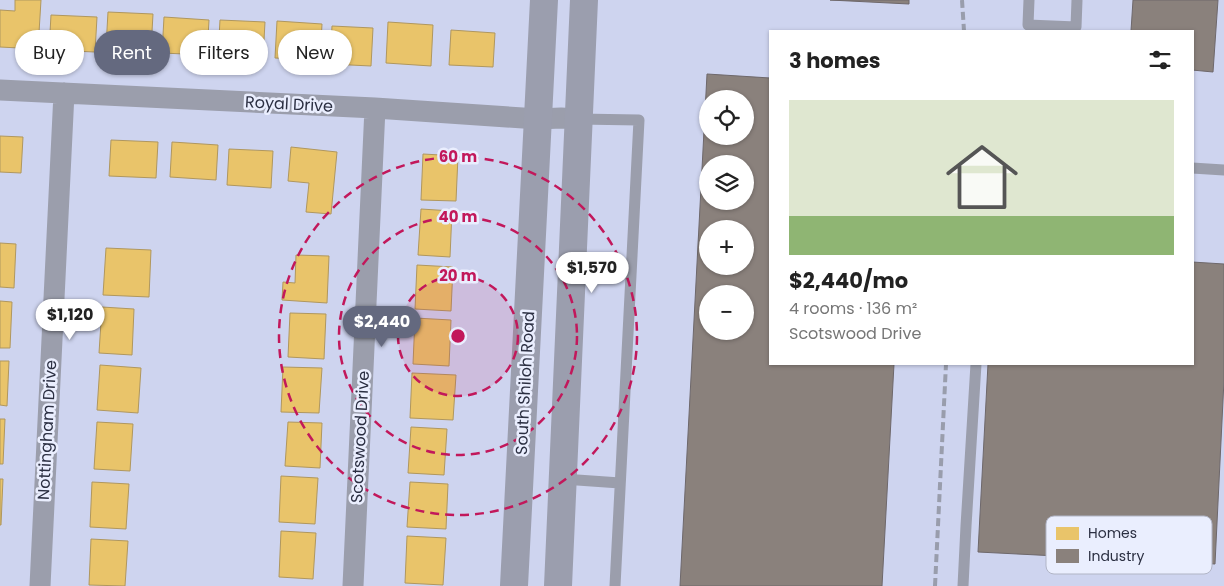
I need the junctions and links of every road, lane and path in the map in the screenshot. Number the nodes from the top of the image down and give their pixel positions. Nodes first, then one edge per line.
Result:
1 (544, 0) edge
2 (584, 0) edge
3 (1029, 0) edge
4 (1078, 0) edge
5 (0, 90) edge
6 (64, 93) junction
7 (375, 108) junction
8 (538, 119) junction
9 (578, 120) junction
10 (1194, 168) edge
11 (1224, 170) edge
12 (976, 365) edge
13 (563, 479) junction
14 (620, 483) junction
15 (40, 586) edge
16 (353, 586) edge
17 (514, 586) edge
18 (558, 586) edge
19 (615, 586) edge
20 (963, 586) edge

1 - 8 main road, South Shiloh Road
2 - 9 main road
3 - 4 lane
5 - 6 street, Royal Drive
6 - 7 street, Royal Drive
6 - 15 street, Nottingham Drive
7 - 8 street, Royal Drive
7 - 16 street, Scotswood Drive
8 - 9 street, Royal Drive
8 - 17 main road, South Shiloh Road
9 - 13 main road
9 - 14 lane
10 - 11 lane
12 - 20 lane
13 - 14 lane
13 - 18 main road
14 - 19 lane

